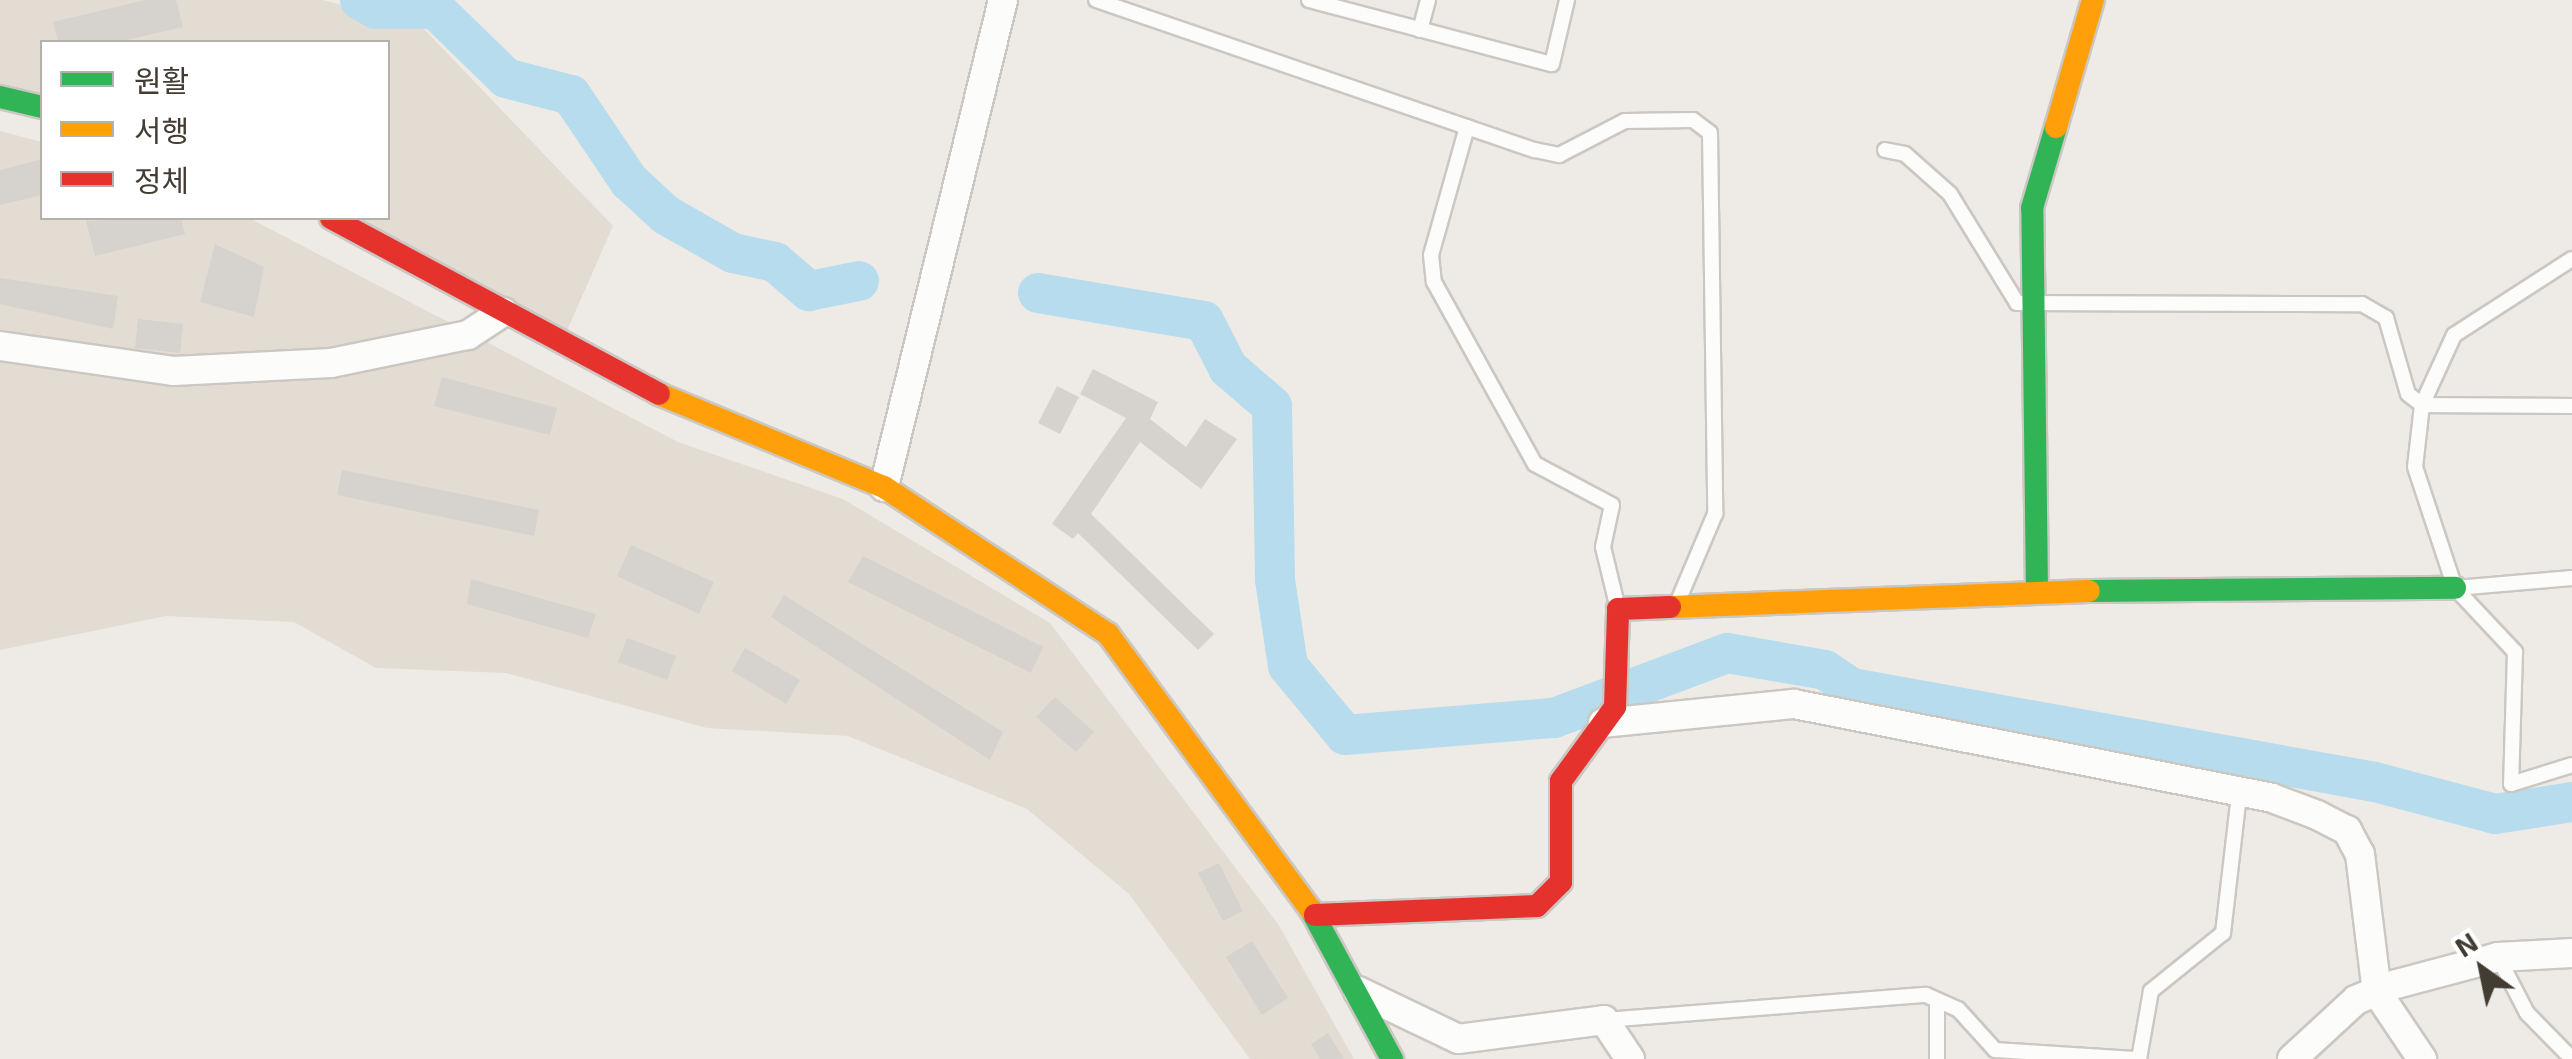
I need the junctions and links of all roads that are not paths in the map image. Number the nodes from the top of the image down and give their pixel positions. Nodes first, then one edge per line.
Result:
1 (1003, 0) edge
2 (1096, 0) edge
3 (1309, 0) edge
4 (1428, 0) edge
5 (1567, 0) edge
6 (2093, 0) edge
7 (1420, 30) junction
8 (0, 97) edge
9 (40, 107) edge
10 (1467, 126) junction
11 (1885, 150) dead end
12 (336, 220) edge
13 (2572, 259) edge
14 (2032, 305) junction
15 (503, 312) junction
16 (0, 346) edge
17 (2422, 405) junction
18 (2572, 406) edge
19 (884, 487) junction
20 (2572, 578) edge
21 (2456, 588) junction
22 (2036, 590) junction
23 (1676, 606) junction
24 (1618, 609) junction
25 (1609, 715) junction
26 (2572, 765) edge
27 (2239, 794) junction
28 (1315, 915) junction
29 (2572, 954) edge
30 (2498, 957) junction
31 (1358, 991) junction
32 (2377, 992) junction
33 (1936, 1000) junction
34 (1604, 1020) junction
35 (1392, 1059) edge
36 (1630, 1059) edge
37 (1938, 1059) edge
38 (2137, 1059) edge
39 (2292, 1059) edge
40 (2422, 1059) edge
41 (2572, 1059) edge

1 - 19 street
2 - 10 lane
3 - 7 lane
4 - 7 lane
5 - 7 lane
6 - 14 street
8 - 9 street
10 - 23 lane
10 - 24 lane
11 - 14 lane
12 - 15 street
13 - 17 lane
14 - 17 lane
14 - 22 street
15 - 16 street
15 - 19 street
17 - 18 lane
17 - 21 lane
19 - 28 street
20 - 21 lane
21 - 22 street
21 - 26 lane
22 - 23 street
23 - 24 street
24 - 25 street
25 - 27 street
25 - 28 street
27 - 32 street
27 - 38 lane
28 - 31 street
29 - 30 street
30 - 32 street
30 - 41 lane
31 - 34 street
31 - 35 street
32 - 39 street
32 - 40 street
33 - 34 lane
33 - 37 lane
33 - 38 lane
34 - 36 street

